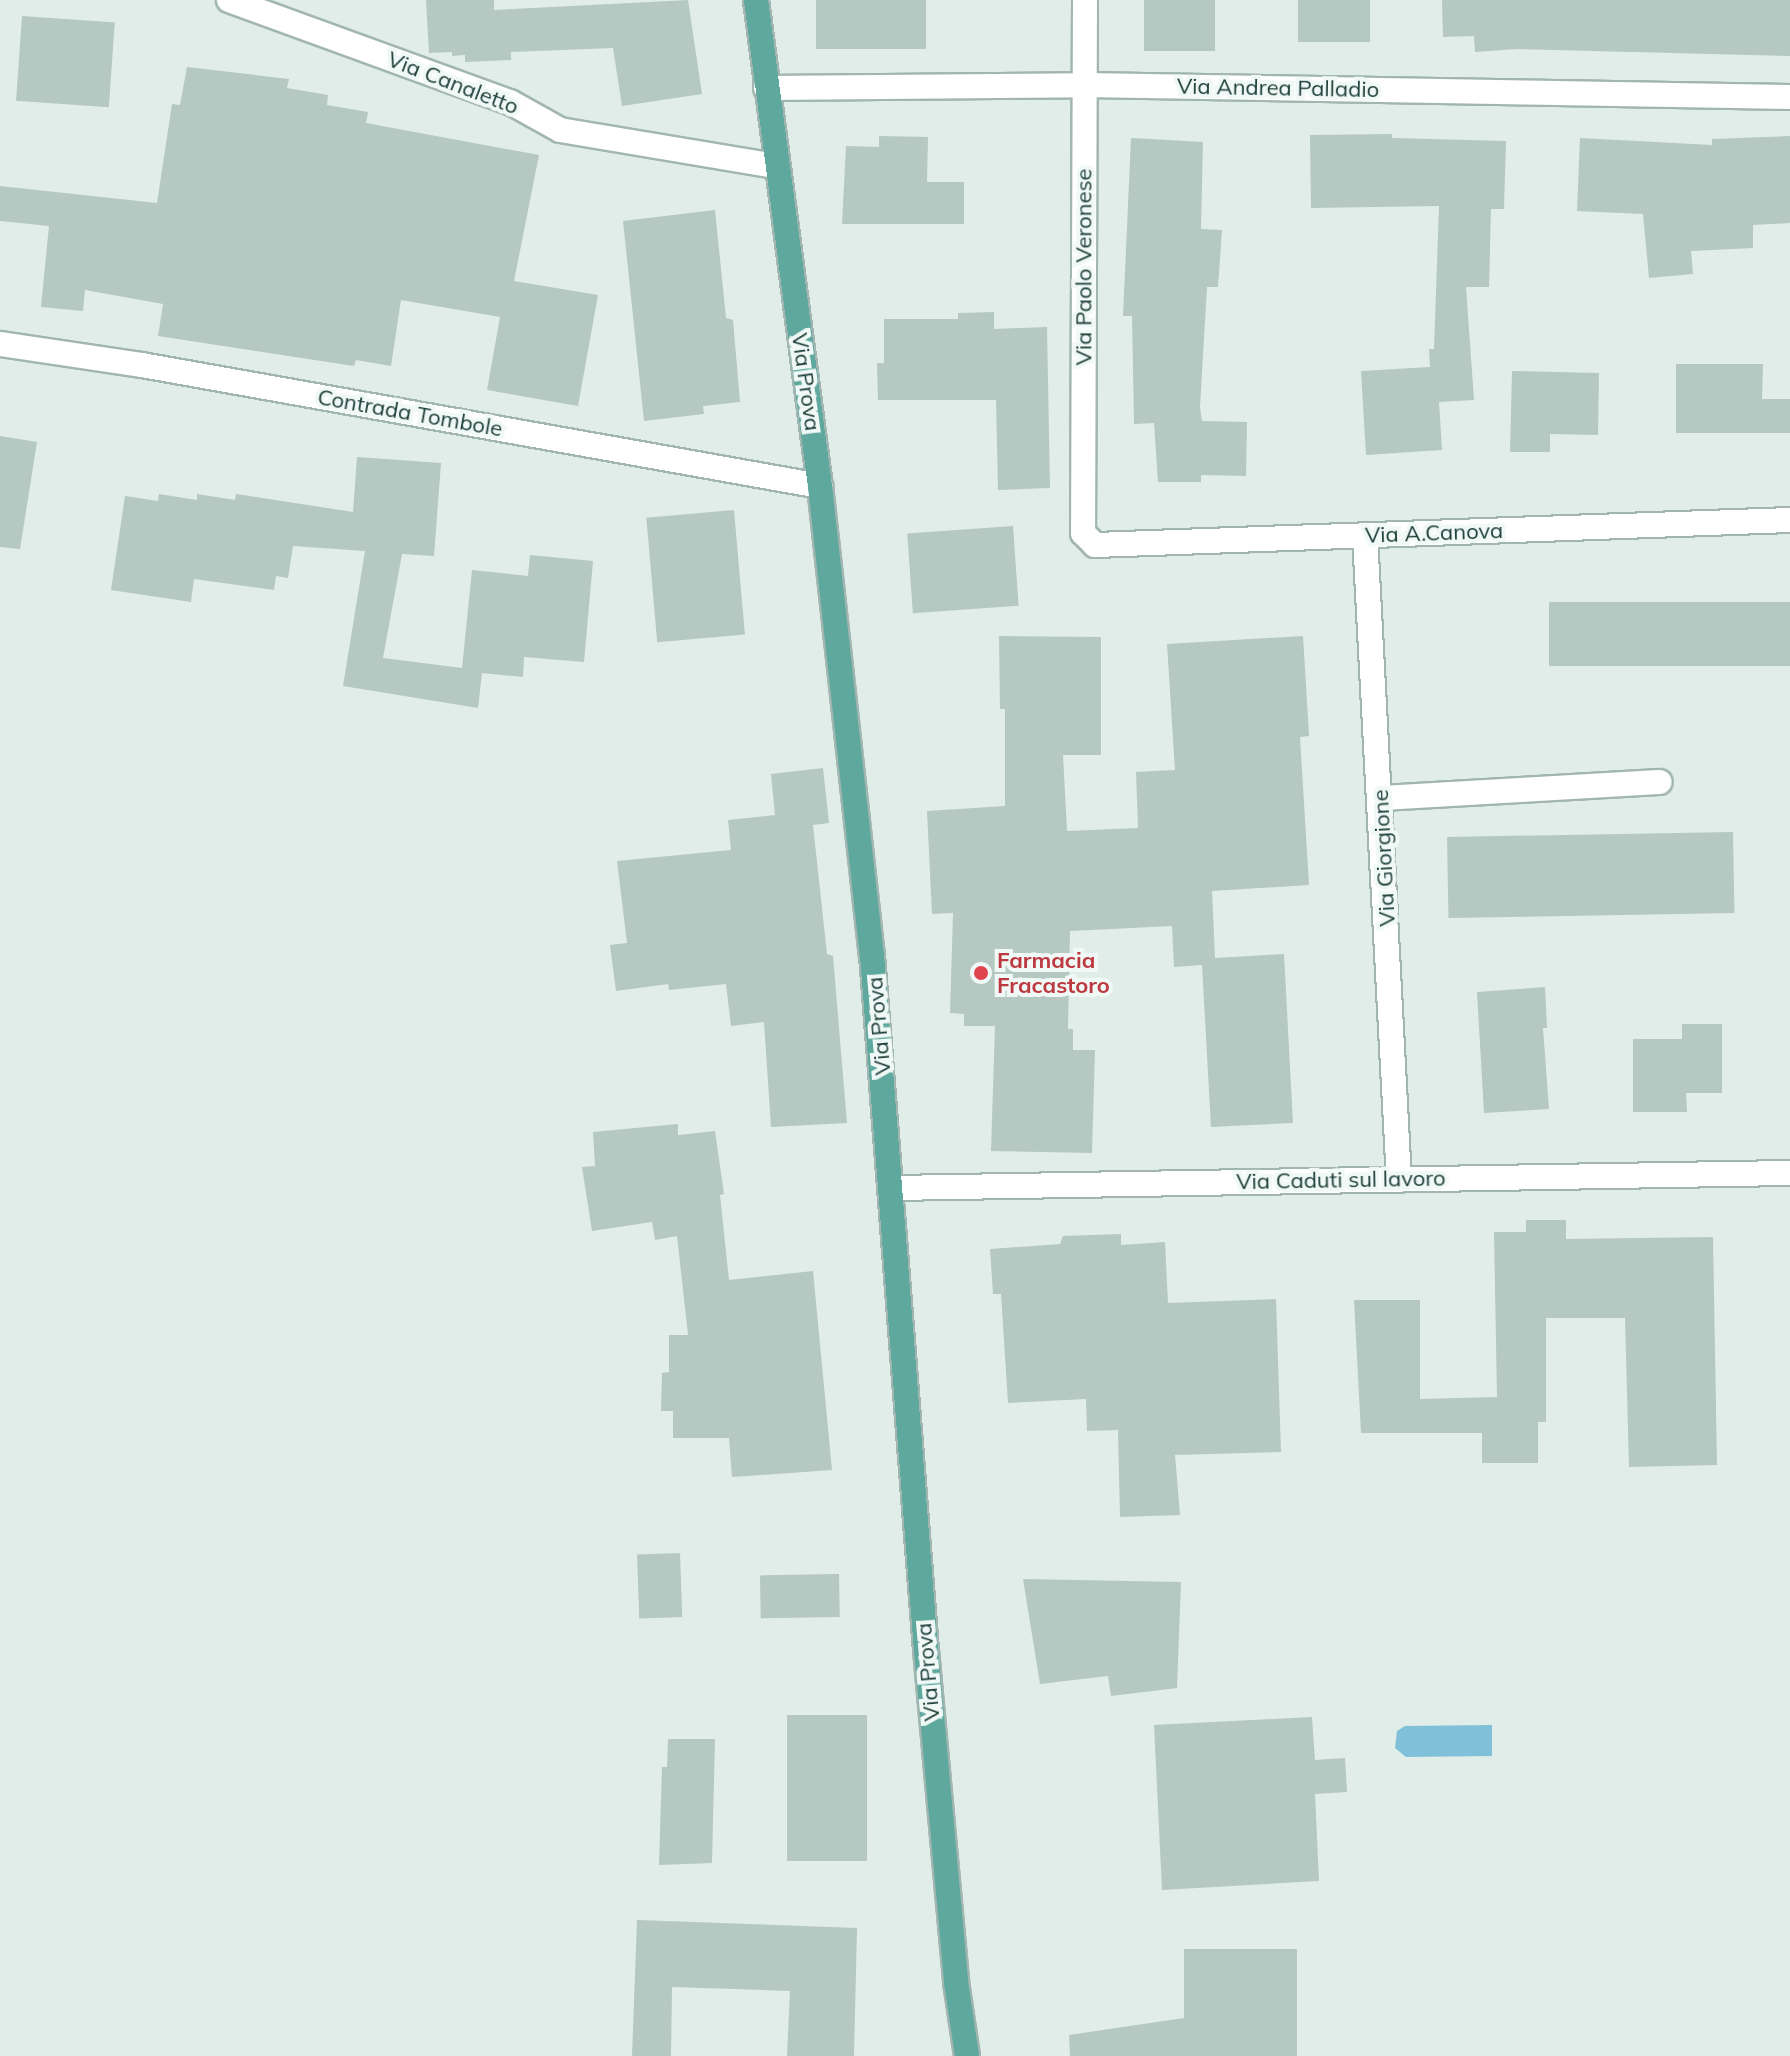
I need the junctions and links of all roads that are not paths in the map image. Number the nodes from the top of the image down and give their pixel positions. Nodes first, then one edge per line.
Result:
1 (229, 0) edge
2 (756, 0) edge
3 (1085, 0) edge
4 (1085, 85) junction
5 (766, 88) junction
6 (1790, 97) edge
7 (776, 166) junction
8 (0, 344) edge
9 (820, 486) junction
10 (1790, 520) edge
11 (1083, 533) joint
12 (1365, 536) junction
13 (1660, 782) dead end
14 (1381, 798) junction
15 (1790, 1173) edge
16 (1399, 1180) junction
17 (893, 1188) junction
18 (967, 2056) edge

1 - 7 street, Via Canaletto
2 - 5 main road, Via Prova
3 - 4 street, Via Paolo Veronese
4 - 5 street, Via Andrea Palladio
4 - 6 street, Via Andrea Palladio
4 - 11 street, Via Paolo Veronese
5 - 7 main road, Via Prova
7 - 9 main road, Via Prova
8 - 9 street, Contrada Tombole
9 - 17 main road, Via Prova
10 - 12 street, Via A.Canova
11 - 12 street, Via A.Canova
12 - 14 street, Via Giorgione
13 - 14 street
14 - 16 street, Via Giorgione
15 - 16 street, Via Caduti sul lavoro
16 - 17 street, Via Caduti sul lavoro
17 - 18 main road, Via Prova

